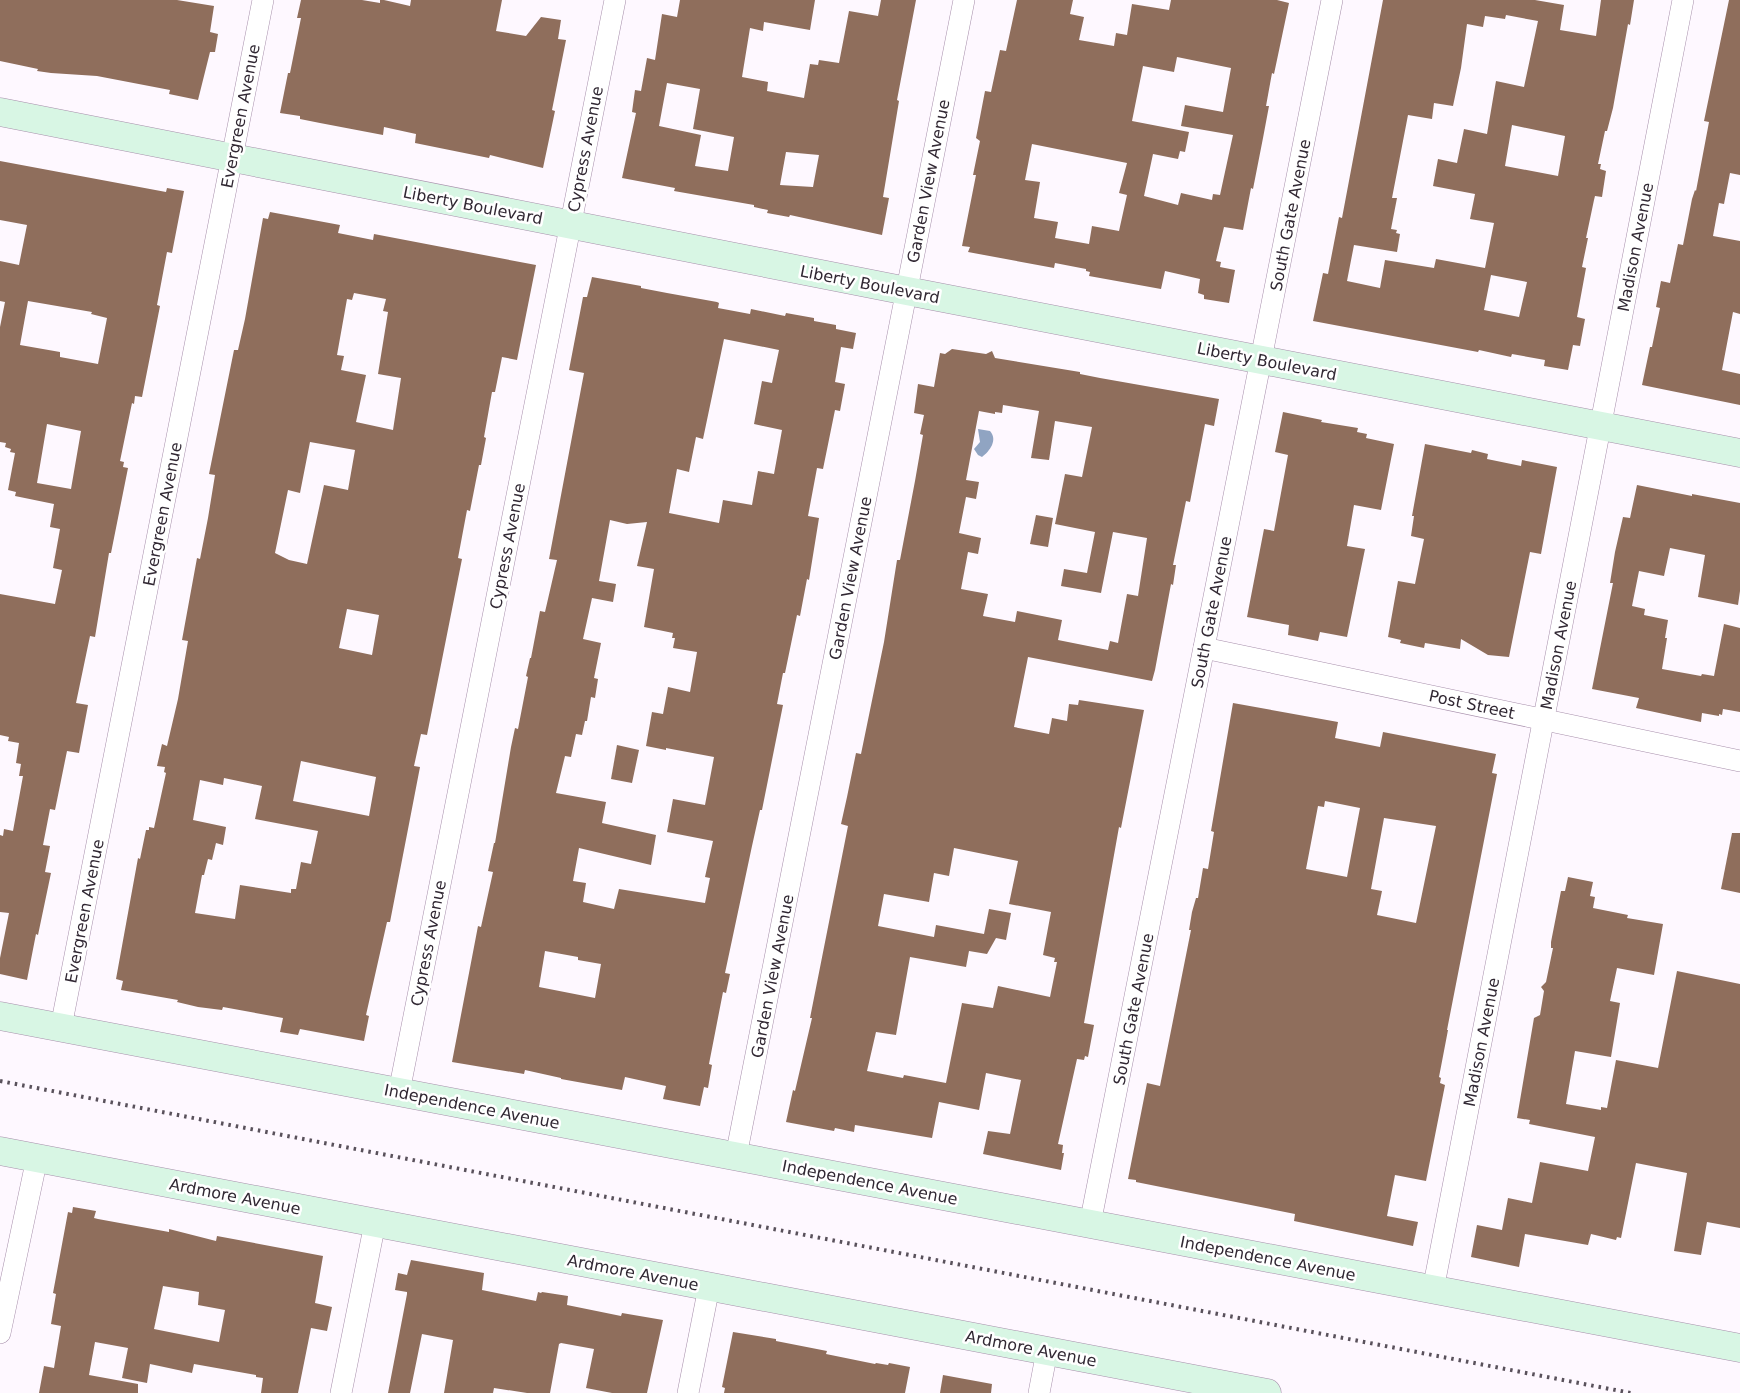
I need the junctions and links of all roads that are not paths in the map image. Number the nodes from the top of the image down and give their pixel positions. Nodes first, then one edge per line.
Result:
1 (263, 0) edge
2 (615, 0) edge
3 (964, 0) edge
4 (1332, 0) edge
5 (1684, 0) edge
6 (0, 112) edge
7 (232, 157) junction
8 (570, 224) junction
9 (907, 291) junction
10 (1261, 360) junction
11 (1600, 426) junction
12 (1740, 453) edge
13 (1204, 648) junction
14 (1544, 719) junction
15 (1740, 760) edge
16 (0, 1016) edge
17 (61, 1027) junction
18 (399, 1092) junction
19 (0, 1151) edge
20 (736, 1156) junction
21 (36, 1158) junction
22 (375, 1223) junction
23 (1090, 1224) junction
24 (709, 1286) junction
25 (1433, 1290) junction
26 (0, 1333) edge
27 (1740, 1348) edge
28 (1047, 1351) junction
29 (341, 1393) edge
30 (688, 1393) edge
31 (1039, 1393) edge
32 (1267, 1393) edge

1 - 7 street, Evergreen Avenue
2 - 8 street, Cypress Avenue
3 - 9 street, Garden View Avenue
4 - 10 street, South Gate Avenue
5 - 11 street, Madison Avenue
6 - 7 street, Liberty Boulevard
7 - 8 street, Liberty Boulevard
7 - 17 street, Evergreen Avenue
8 - 9 street, Liberty Boulevard
8 - 18 street, Cypress Avenue
9 - 10 street, Liberty Boulevard
9 - 20 street, Garden View Avenue
10 - 11 street, Liberty Boulevard
10 - 13 street, South Gate Avenue
11 - 12 street, Liberty Boulevard
11 - 14 street, Madison Avenue
13 - 14 street, Post Street
13 - 23 street, South Gate Avenue
14 - 15 street, Post Street
14 - 25 street, Madison Avenue
16 - 17 street, Independence Avenue
17 - 18 street, Independence Avenue
18 - 20 street, Independence Avenue
19 - 21 street, Ardmore Avenue
20 - 23 street, Independence Avenue
21 - 22 street, Ardmore Avenue
21 - 26 street
22 - 24 street, Ardmore Avenue
22 - 29 street
23 - 25 street, Independence Avenue
24 - 28 street, Ardmore Avenue
24 - 30 street
25 - 27 street, Independence Avenue
28 - 31 street
28 - 32 street, Ardmore Avenue

